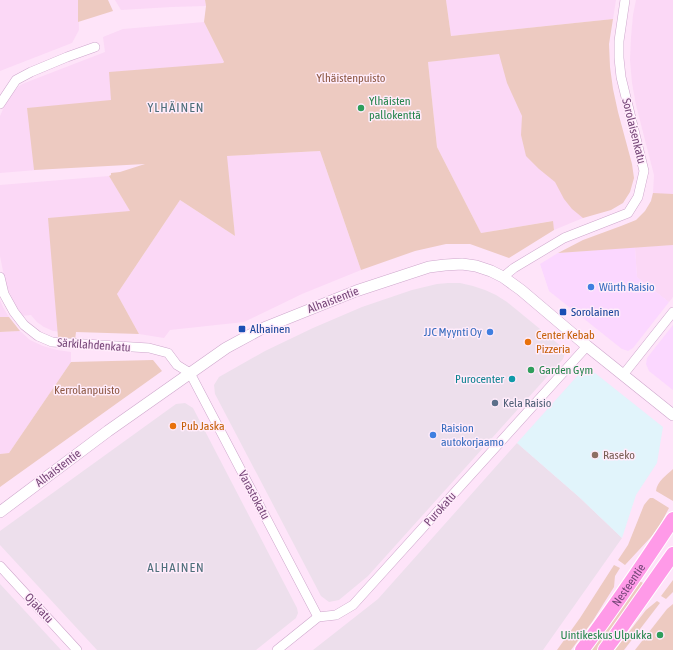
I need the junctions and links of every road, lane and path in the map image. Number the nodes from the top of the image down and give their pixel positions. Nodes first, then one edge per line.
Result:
1 (625, 0) edge
2 (95, 47) dead end
3 (0, 104) edge
4 (0, 277) edge
5 (503, 278) junction
6 (673, 312) edge
7 (587, 346) junction
8 (190, 373) junction
9 (623, 375) junction
10 (673, 415) edge
11 (0, 512) edge
12 (673, 519) edge
13 (673, 554) edge
14 (0, 566) edge
15 (318, 617) junction
16 (77, 650) edge
17 (277, 650) edge
18 (582, 650) edge
19 (605, 650) edge

1 - 5 street, Sorolaisenkatu
2 - 3 street
4 - 8 street, Särkilahdenkatu
5 - 7 street, Alhaistentie
5 - 8 street, Alhaistentie
6 - 9 street
7 - 9 street, Alhaistentie
7 - 15 street, Purokatu
8 - 11 street, Alhaistentie
8 - 15 street, Varastokatu
9 - 10 street, Alhaistentie
12 - 18 main road, Nesteentie
13 - 19 main road, Nesteentie
14 - 16 street, Ojakatu
15 - 17 street

